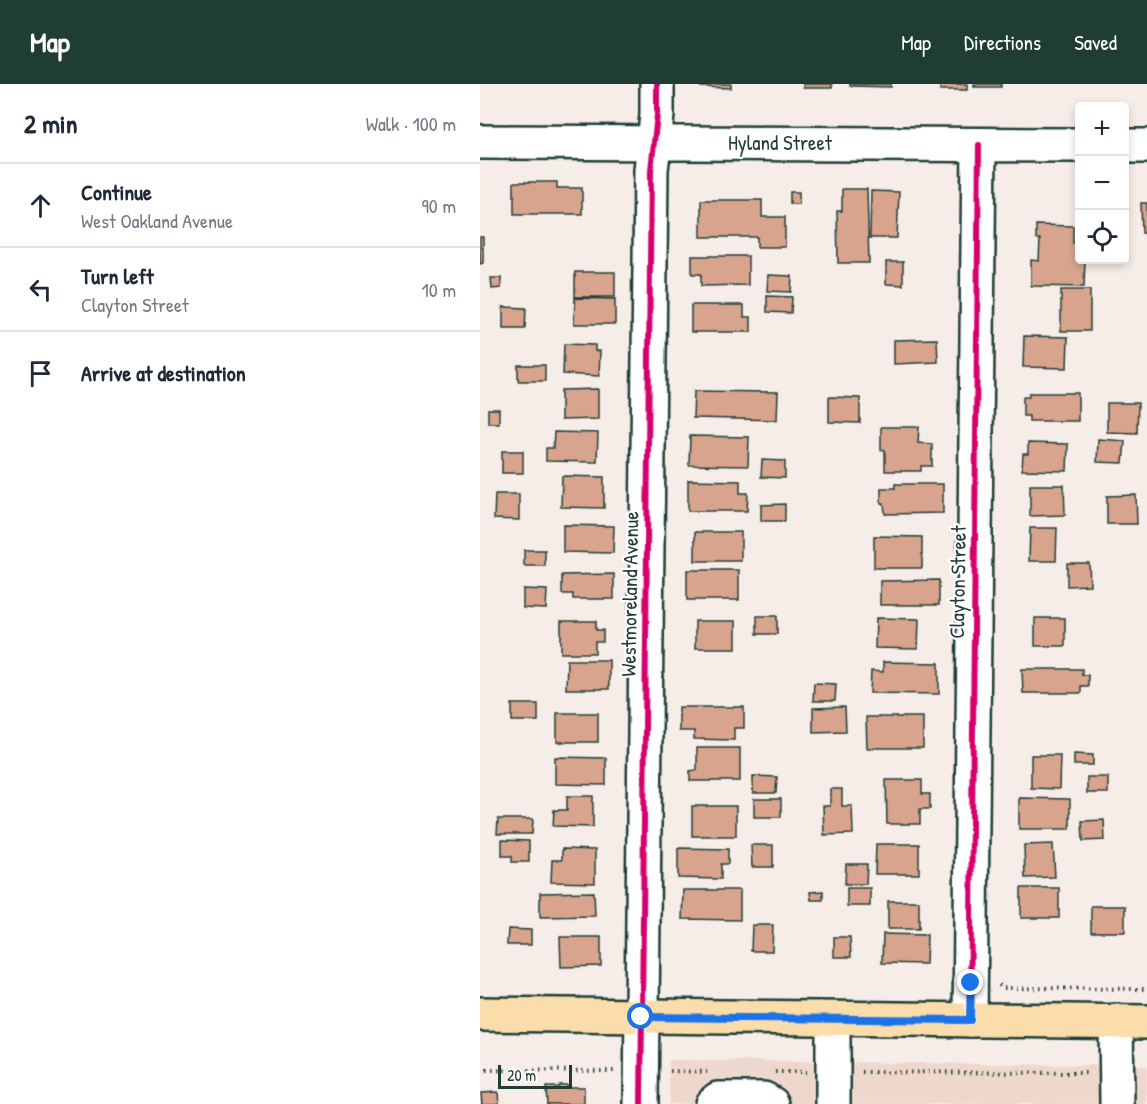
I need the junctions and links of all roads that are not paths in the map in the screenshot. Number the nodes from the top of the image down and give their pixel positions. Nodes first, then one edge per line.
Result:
1 (657, 84) edge
2 (480, 142) edge
3 (653, 142) junction
4 (979, 145) junction
5 (1075, 145) edge
6 (1129, 146) edge
7 (1147, 146) edge
8 (480, 1014) edge
9 (641, 1017) junction
10 (833, 1019) junction
11 (970, 1020) junction
12 (1132, 1022) edge
13 (641, 1104) edge
14 (712, 1104) edge
15 (772, 1104) edge
16 (833, 1104) edge
17 (1117, 1104) edge

1 - 3 street, Westmoreland Avenue
2 - 3 street, Hyland Street
3 - 4 street, Hyland Street
3 - 9 street, Westmoreland Avenue
4 - 5 street, Hyland Street
4 - 11 street, Clayton Street
6 - 7 street
8 - 9 main road
9 - 10 main road
9 - 13 street, Westmoreland Avenue
10 - 11 main road
10 - 16 street
11 - 12 main road
12 - 17 street
14 - 15 street

